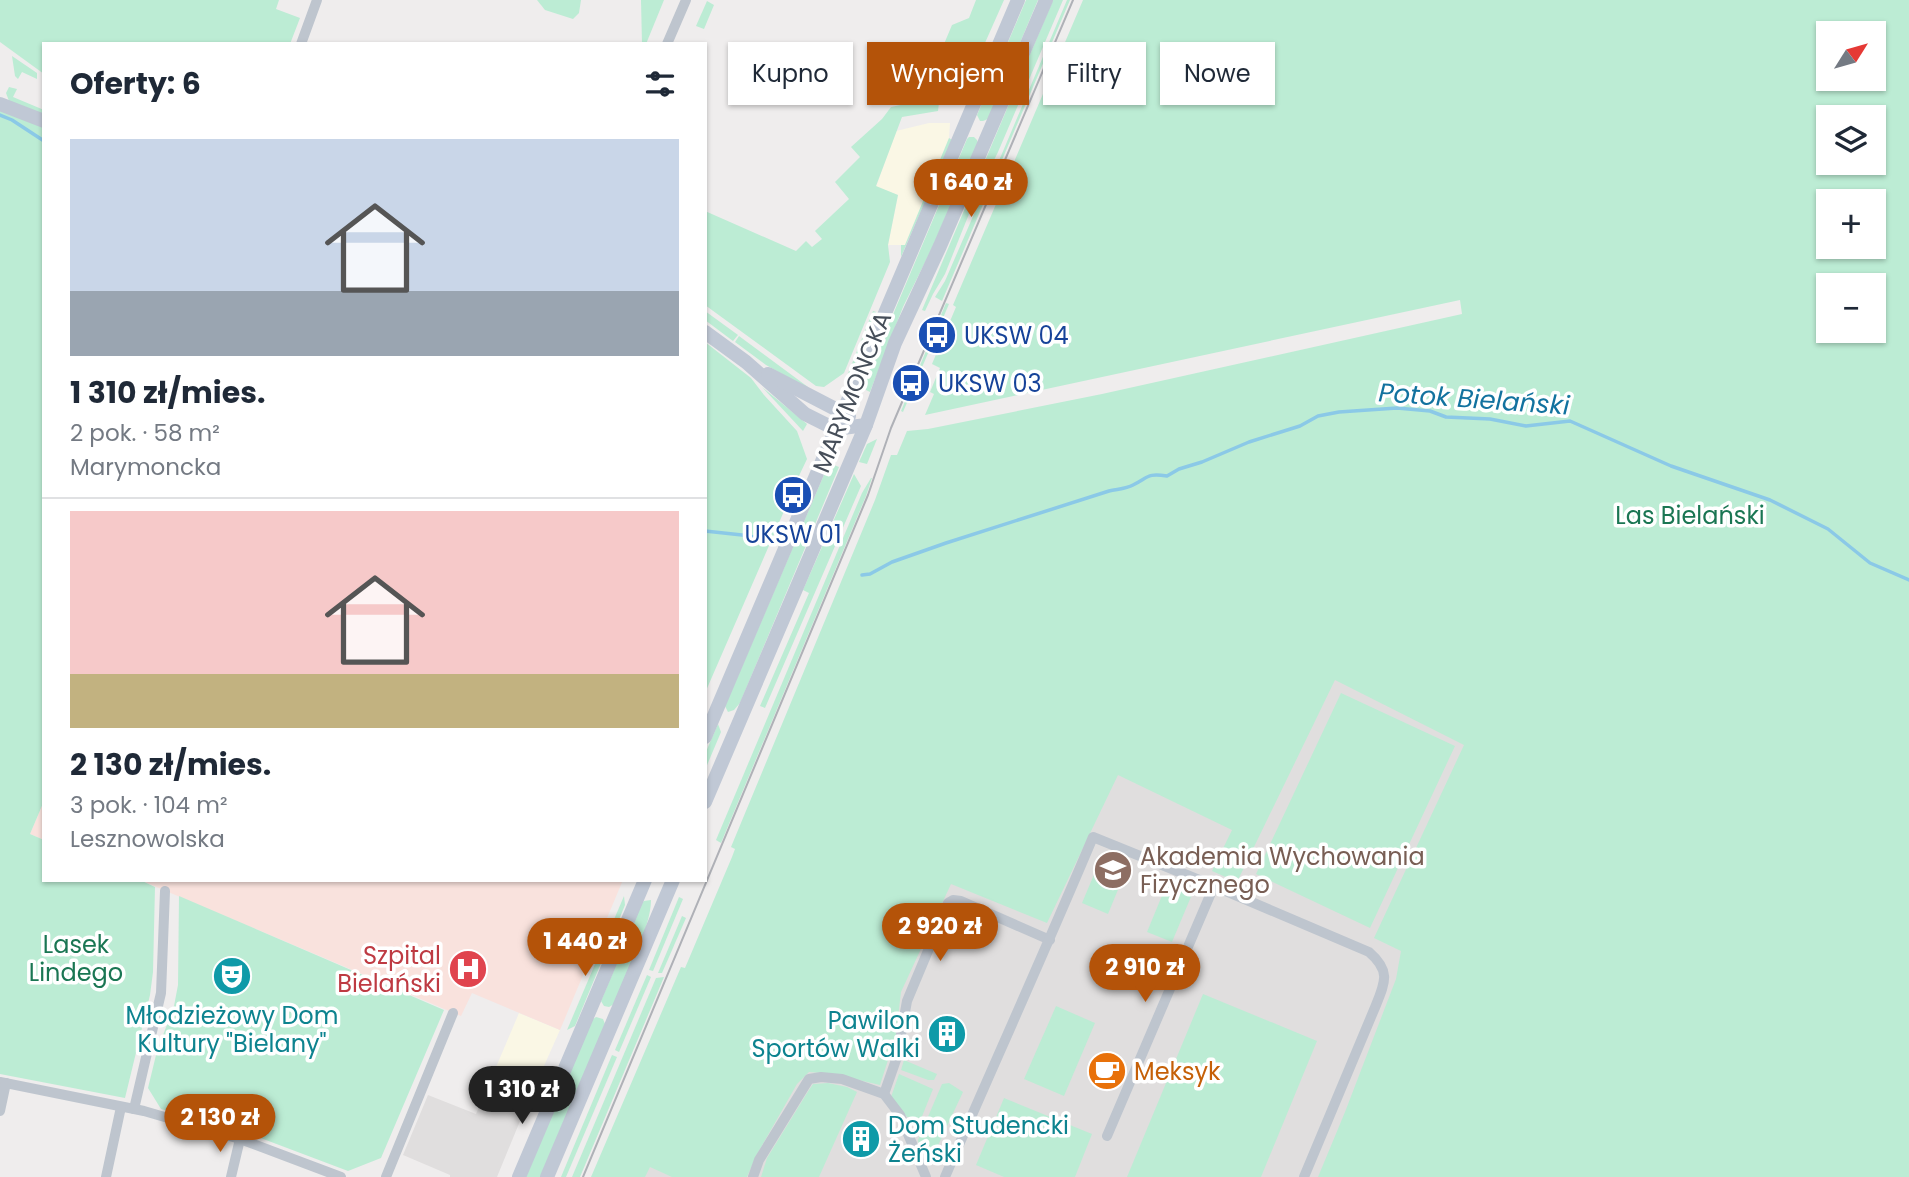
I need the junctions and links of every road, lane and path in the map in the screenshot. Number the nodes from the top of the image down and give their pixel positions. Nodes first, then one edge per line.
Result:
1 (317, 0) edge
2 (686, 0) edge
3 (1018, 0) edge
4 (1046, 0) edge
5 (302, 42) edge
6 (668, 42) edge
7 (0, 104) edge
8 (42, 120) edge
9 (966, 123) junction
10 (989, 133) junction
11 (707, 333) edge
12 (746, 362) junction
13 (842, 413) junction
14 (866, 425) junction
15 (835, 429) junction
16 (707, 732) edge
17 (707, 797) edge
18 (644, 882) edge
19 (670, 885) edge
20 (1214, 886) junction
21 (165, 891) dead end
22 (638, 896) junction
23 (1049, 940) junction
24 (591, 1007) junction
25 (453, 1013) dead end
26 (615, 1016) junction
27 (3, 1082) edge
28 (884, 1094) junction
29 (121, 1107) junction
30 (134, 1109) junction
31 (0, 1111) edge
32 (1107, 1136) dead end
33 (240, 1139) junction
34 (106, 1177) edge
35 (231, 1177) edge
36 (341, 1177) edge
37 (386, 1177) edge
38 (519, 1177) edge
39 (547, 1177) edge
40 (753, 1177) edge
41 (926, 1177) edge
42 (945, 1177) edge
43 (1304, 1177) edge

1 - 5 street
2 - 6 street
3 - 9 main road, MARYMONCKA
4 - 10 main road, MARYMONCKA
7 - 8 main road
9 - 10 main road
9 - 13 main road, MARYMONCKA
10 - 14 main road, MARYMONCKA
11 - 12 main road
12 - 13 main road
12 - 15 main road
13 - 14 main road
13 - 15 main road, MARYMONCKA
14 - 15 main road
14 - 17 main road, MARYMONCKA
15 - 16 main road, MARYMONCKA
18 - 22 main road
19 - 22 main road
19 - 26 main road
20 - 23 street
20 - 32 street
20 - 43 street
21 - 30 street
22 - 24 main road
23 - 28 street
23 - 42 street
24 - 26 main road
24 - 38 main road
25 - 37 street
26 - 39 main road
27 - 29 street
27 - 31 street
28 - 40 street
28 - 41 street
29 - 30 street
29 - 34 street
30 - 33 street
33 - 35 street
33 - 36 street

